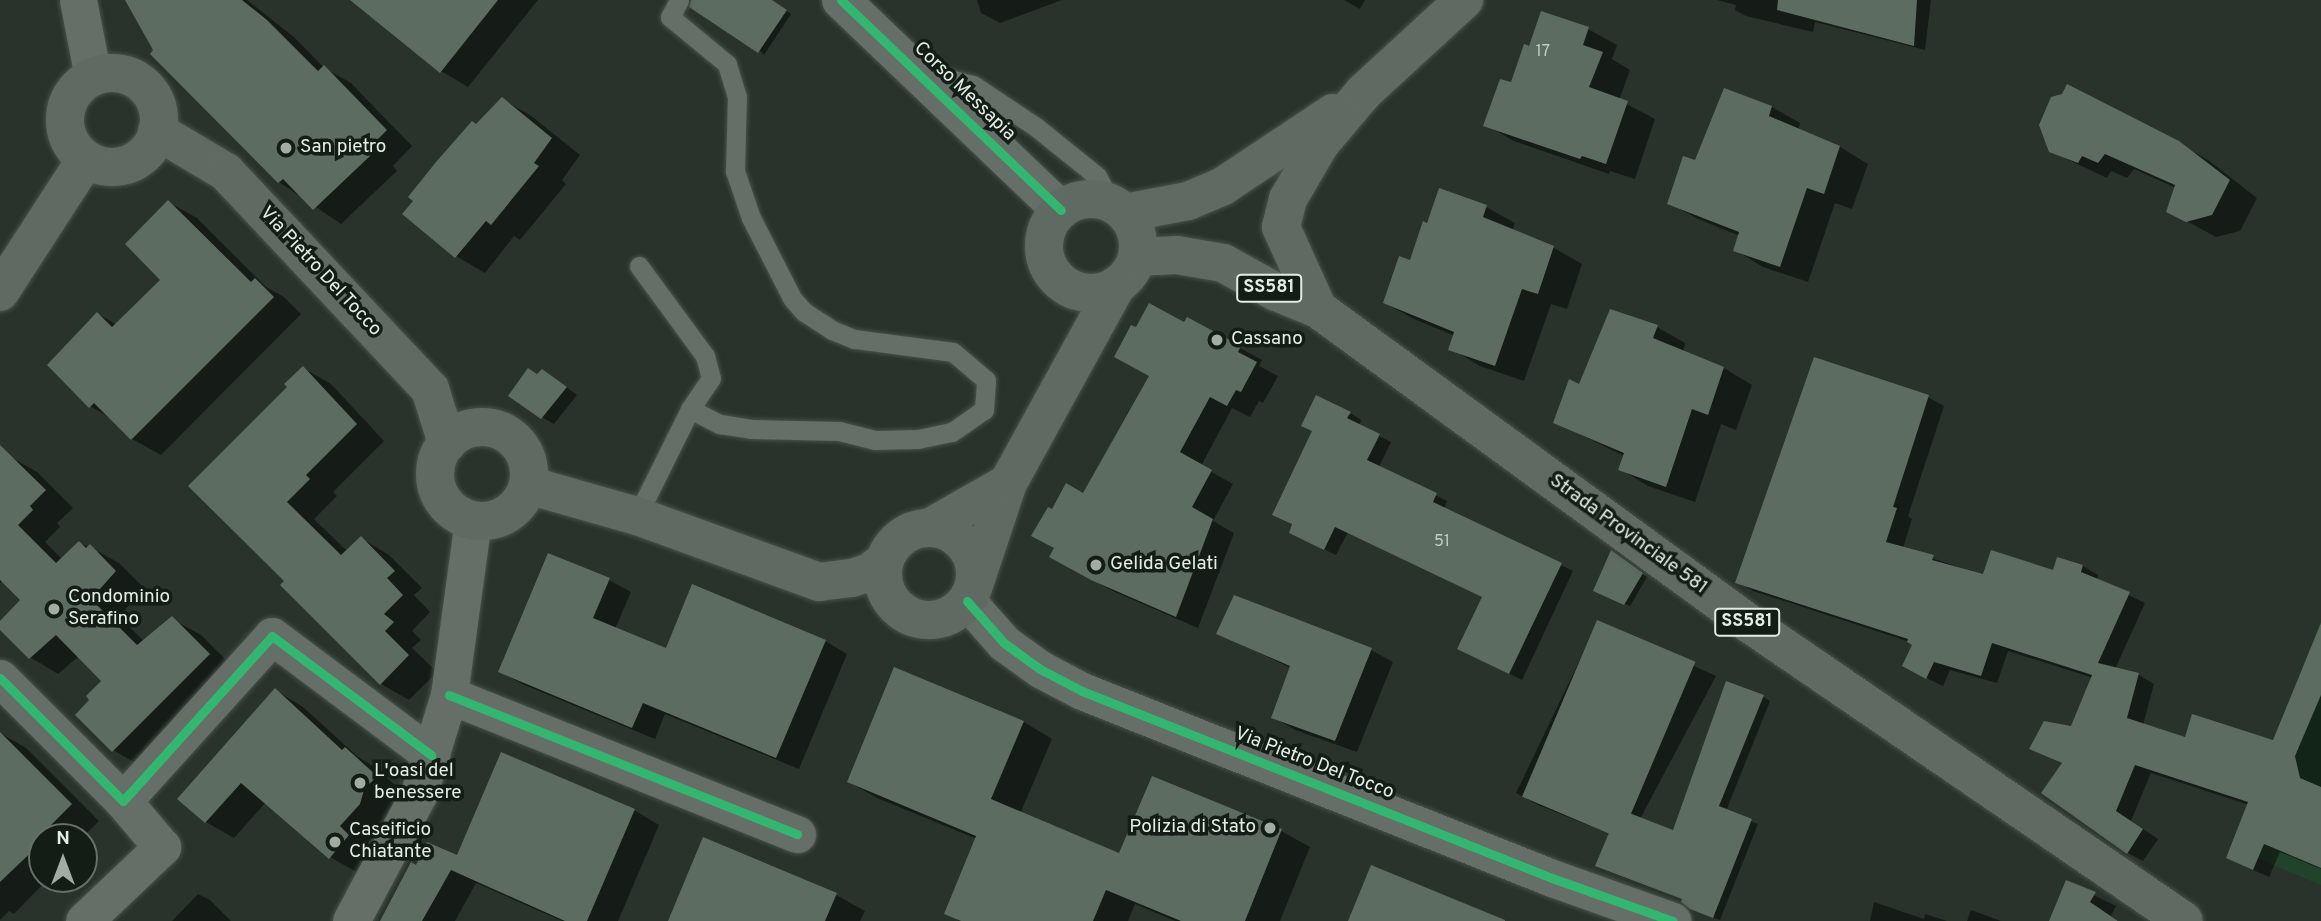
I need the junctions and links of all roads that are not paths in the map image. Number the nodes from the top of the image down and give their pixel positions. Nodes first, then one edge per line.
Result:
1 (78, 0) edge
2 (679, 0) edge
3 (841, 0) edge
4 (1464, 0) edge
5 (919, 72) junction
6 (93, 77) junction
7 (1364, 92) junction
8 (157, 131) junction
9 (86, 159) junction
10 (1223, 186) junction
11 (1118, 209) junction
12 (1061, 210) junction
13 (1281, 227) junction
14 (1223, 263) junction
15 (639, 266) dead end
16 (1127, 271) junction
17 (1058, 279) junction
18 (0, 292) edge
19 (1318, 309) junction
20 (1062, 382) junction
21 (690, 409) junction
22 (447, 443) junction
23 (1008, 483) junction
24 (528, 485) junction
25 (637, 516) junction
26 (473, 520) junction
27 (929, 528) junction
28 (884, 561) junction
29 (970, 593) junction
30 (0, 678) edge
31 (449, 695) junction
32 (431, 755) junction
33 (123, 801) junction
34 (797, 834) dead end
35 (83, 921) edge
36 (351, 921) edge
37 (1673, 921) edge
38 (2184, 921) edge

1 - 6 street
2 - 21 lane
3 - 5 street, Corso Messapia
4 - 7 main road
5 - 11 lane
5 - 12 street, Corso Messapia
6 - 8 main road
6 - 9 main road
7 - 10 main road
7 - 13 main road
8 - 9 main road
8 - 22 main road, Via Pietro Del Tocco
9 - 18 main road
10 - 11 main road
10 - 13 main road
11 - 12 main road
11 - 16 main road
12 - 17 main road
13 - 14 main road
13 - 19 main road, SS581
14 - 16 main road, SS581
14 - 19 main road, SS581
15 - 21 lane
16 - 17 main road
16 - 20 main road
17 - 20 main road
19 - 38 main road, Strada Provinciale 581 / SS581
20 - 23 main road
21 - 25 lane
22 - 24 main road
22 - 26 main road
23 - 27 main road
23 - 29 main road
24 - 25 main road
24 - 26 main road
25 - 28 main road
26 - 31 street
27 - 28 main road
27 - 29 main road
28 - 29 main road
29 - 37 street, Via Pietro Del Tocco
30 - 33 street
31 - 32 street
31 - 34 street
32 - 33 street
32 - 36 street
33 - 35 street

